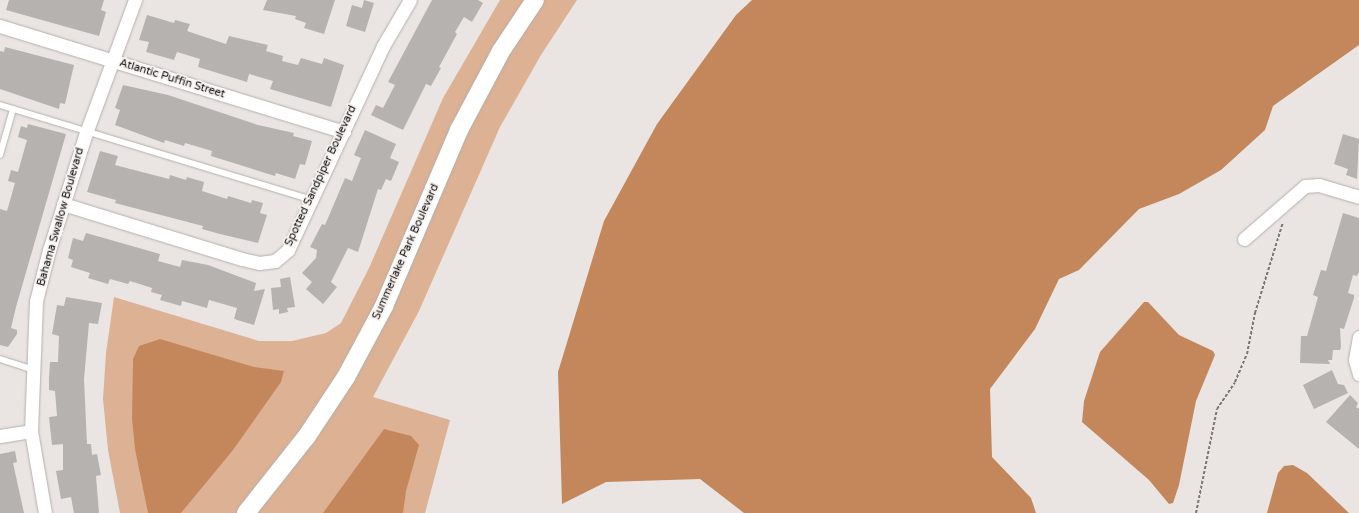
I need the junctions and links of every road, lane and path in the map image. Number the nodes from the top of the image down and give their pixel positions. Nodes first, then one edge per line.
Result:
1 (135, 0) edge
2 (410, 0) edge
3 (535, 0) edge
4 (0, 26) edge
5 (111, 61) junction
6 (0, 105) edge
7 (13, 109) junction
8 (344, 132) junction
9 (86, 133) junction
10 (0, 155) edge
11 (1359, 197) edge
12 (312, 201) junction
13 (63, 204) junction
14 (1284, 218) dead end
15 (1244, 239) dead end
16 (1359, 337) edge
17 (0, 359) edge
18 (31, 369) junction
19 (1359, 374) edge
20 (31, 431) junction
21 (0, 436) edge
22 (45, 513) edge
23 (246, 513) edge
24 (1196, 513) edge

1 - 5 street, Bahama Swallow Boulevard
2 - 8 street, Spotted Sandpiper Boulevard
3 - 23 main road, Summerlake Park Boulevard
4 - 5 street, Atlantic Puffin Street
5 - 8 street, Atlantic Puffin Street
5 - 9 street, Bahama Swallow Boulevard
6 - 7 lane
7 - 9 lane
7 - 10 lane
8 - 12 street, Spotted Sandpiper Boulevard
9 - 12 lane
9 - 13 street, Bahama Swallow Boulevard
11 - 15 street
12 - 13 street, Spotted Sandpiper Boulevard
13 - 18 street, Bahama Swallow Boulevard
14 - 24 path
16 - 19 street
17 - 18 lane
18 - 20 street, Bahama Swallow Boulevard
20 - 21 street
20 - 22 street, Bahama Swallow Boulevard

